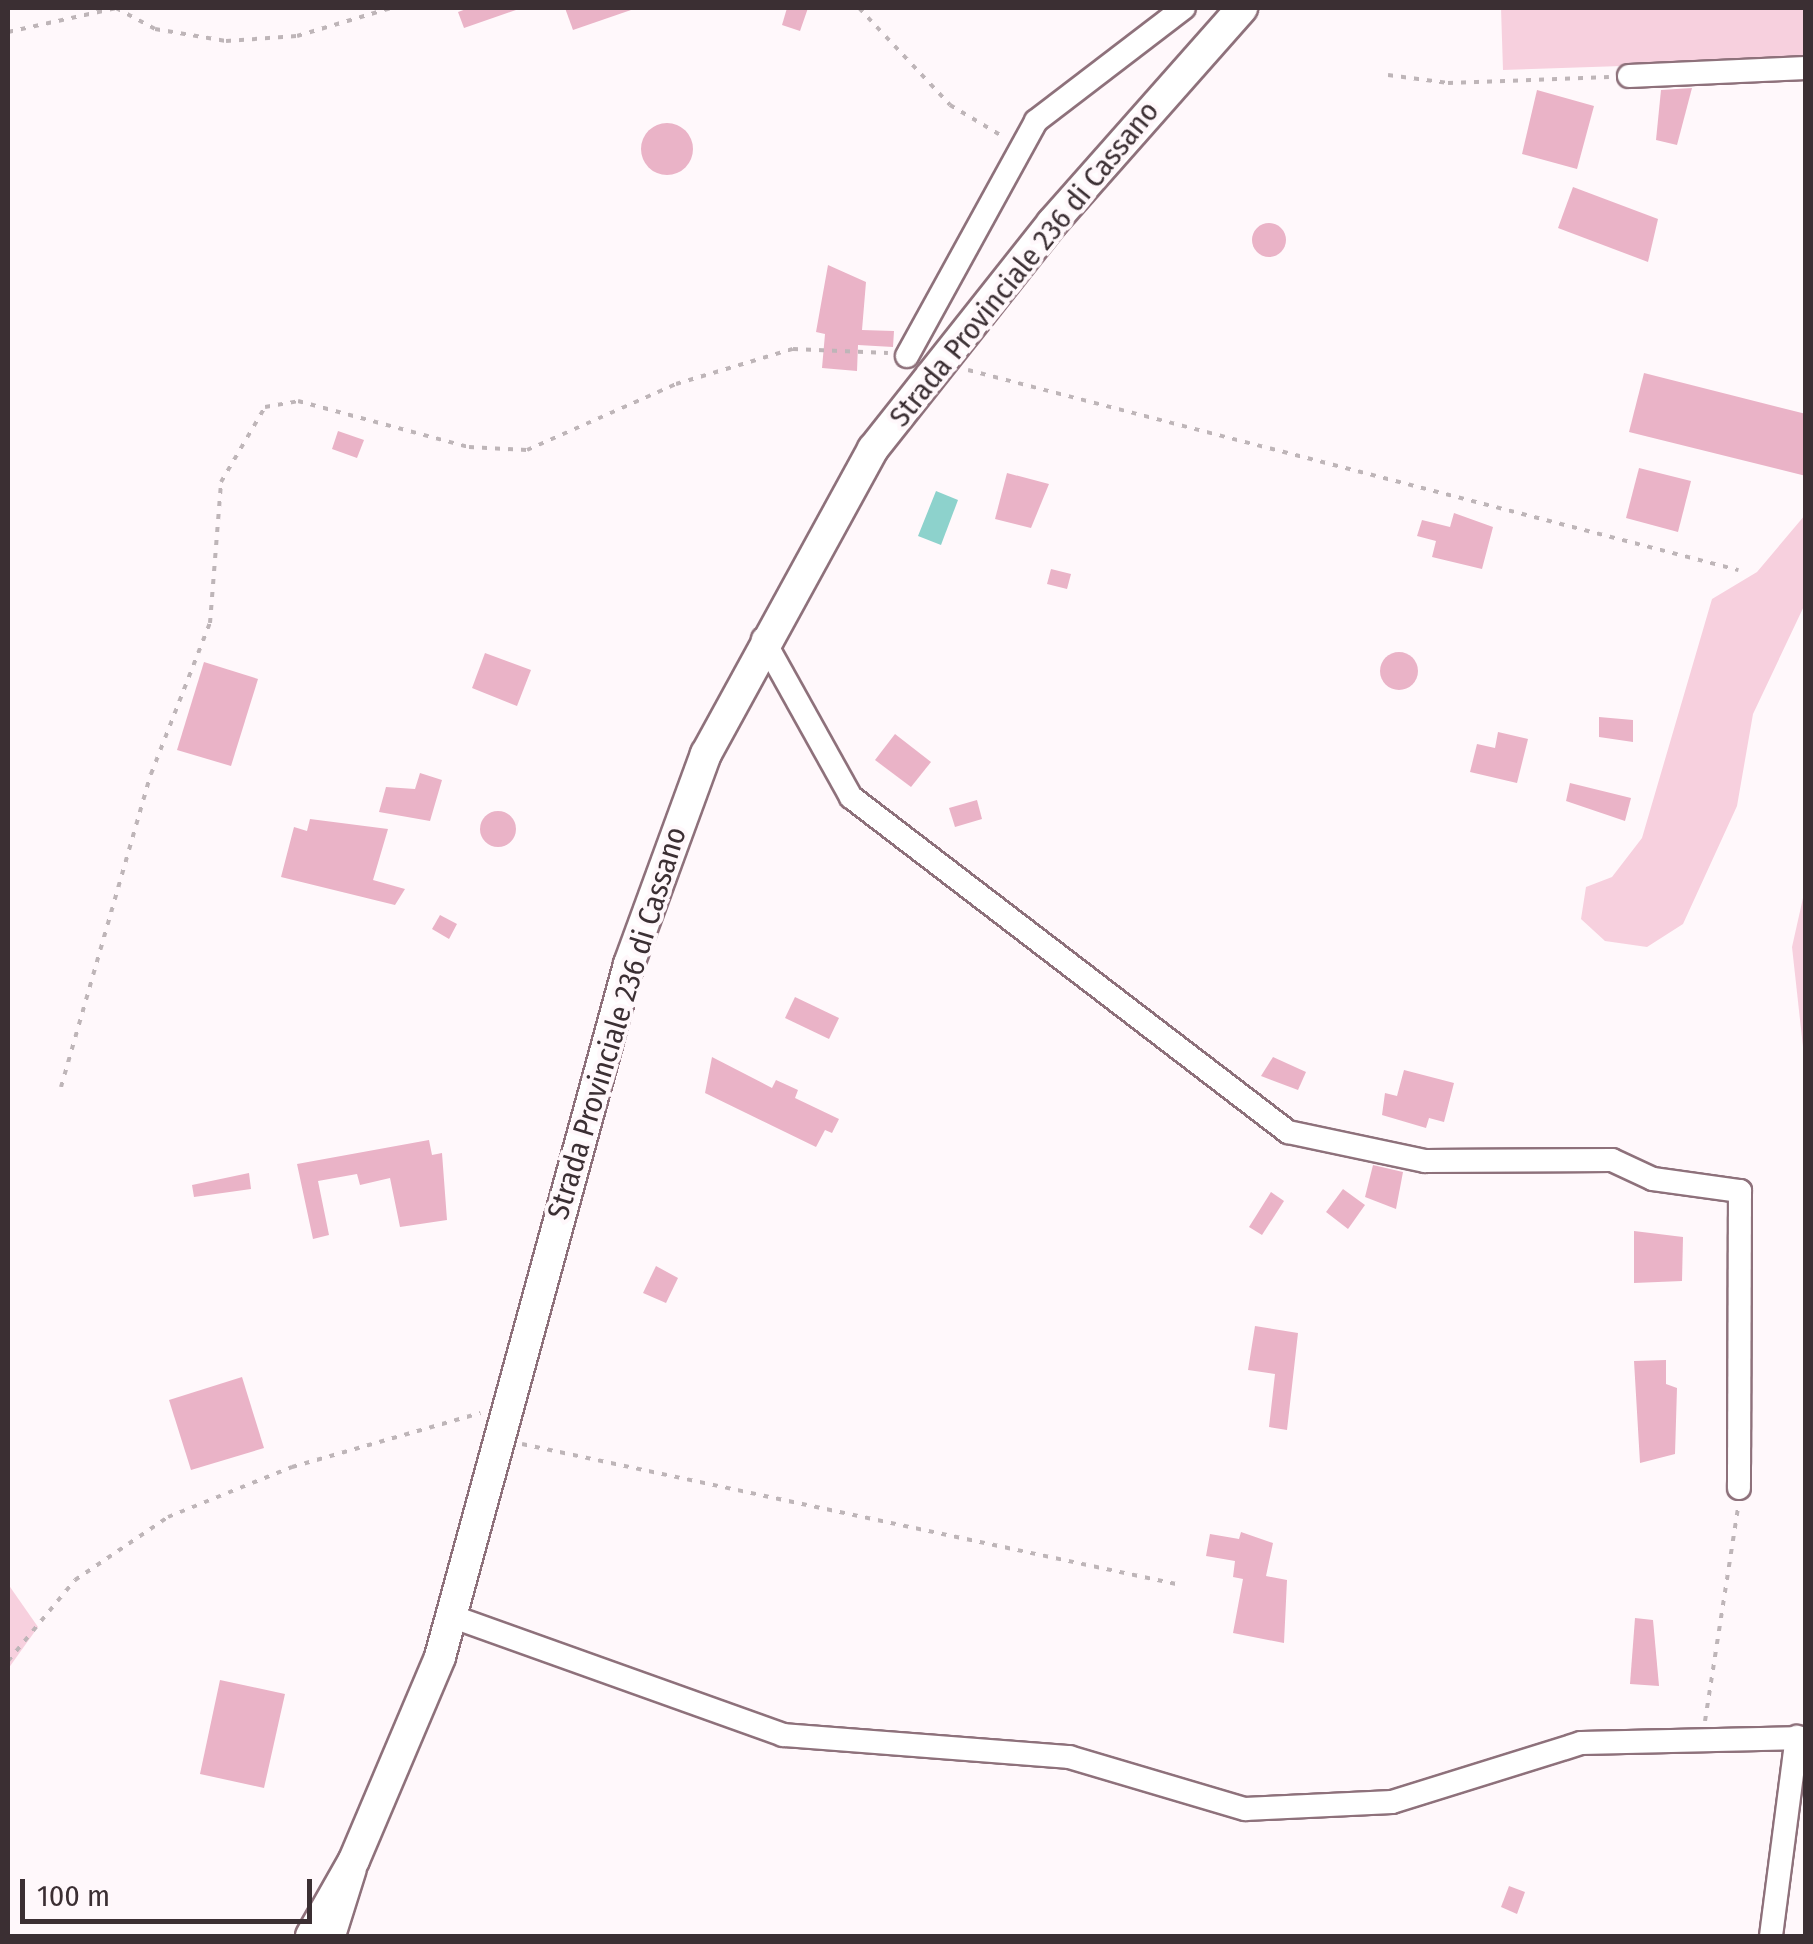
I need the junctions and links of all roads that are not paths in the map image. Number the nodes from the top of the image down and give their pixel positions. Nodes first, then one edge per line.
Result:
1 (1184, 8) edge
2 (1242, 8) edge
3 (1806, 68) edge
4 (1628, 76) road end
5 (907, 356) road end
6 (763, 639) junction
7 (1740, 1488) road end
8 (451, 1616) junction
9 (1801, 1738) edge
10 (354, 1860) junction
11 (311, 1936) edge
12 (334, 1936) edge
13 (1771, 1936) edge

1 - 5 street
2 - 6 main road, Strada Provinciale 236 di Cassano
3 - 4 street
6 - 7 street
6 - 8 main road, Strada Provinciale 236 di Cassano
8 - 9 street
8 - 10 main road, Strada Provinciale 236 di Cassano
9 - 13 street
10 - 11 main road, Strada Provinciale 236 di Cassano
10 - 12 street

